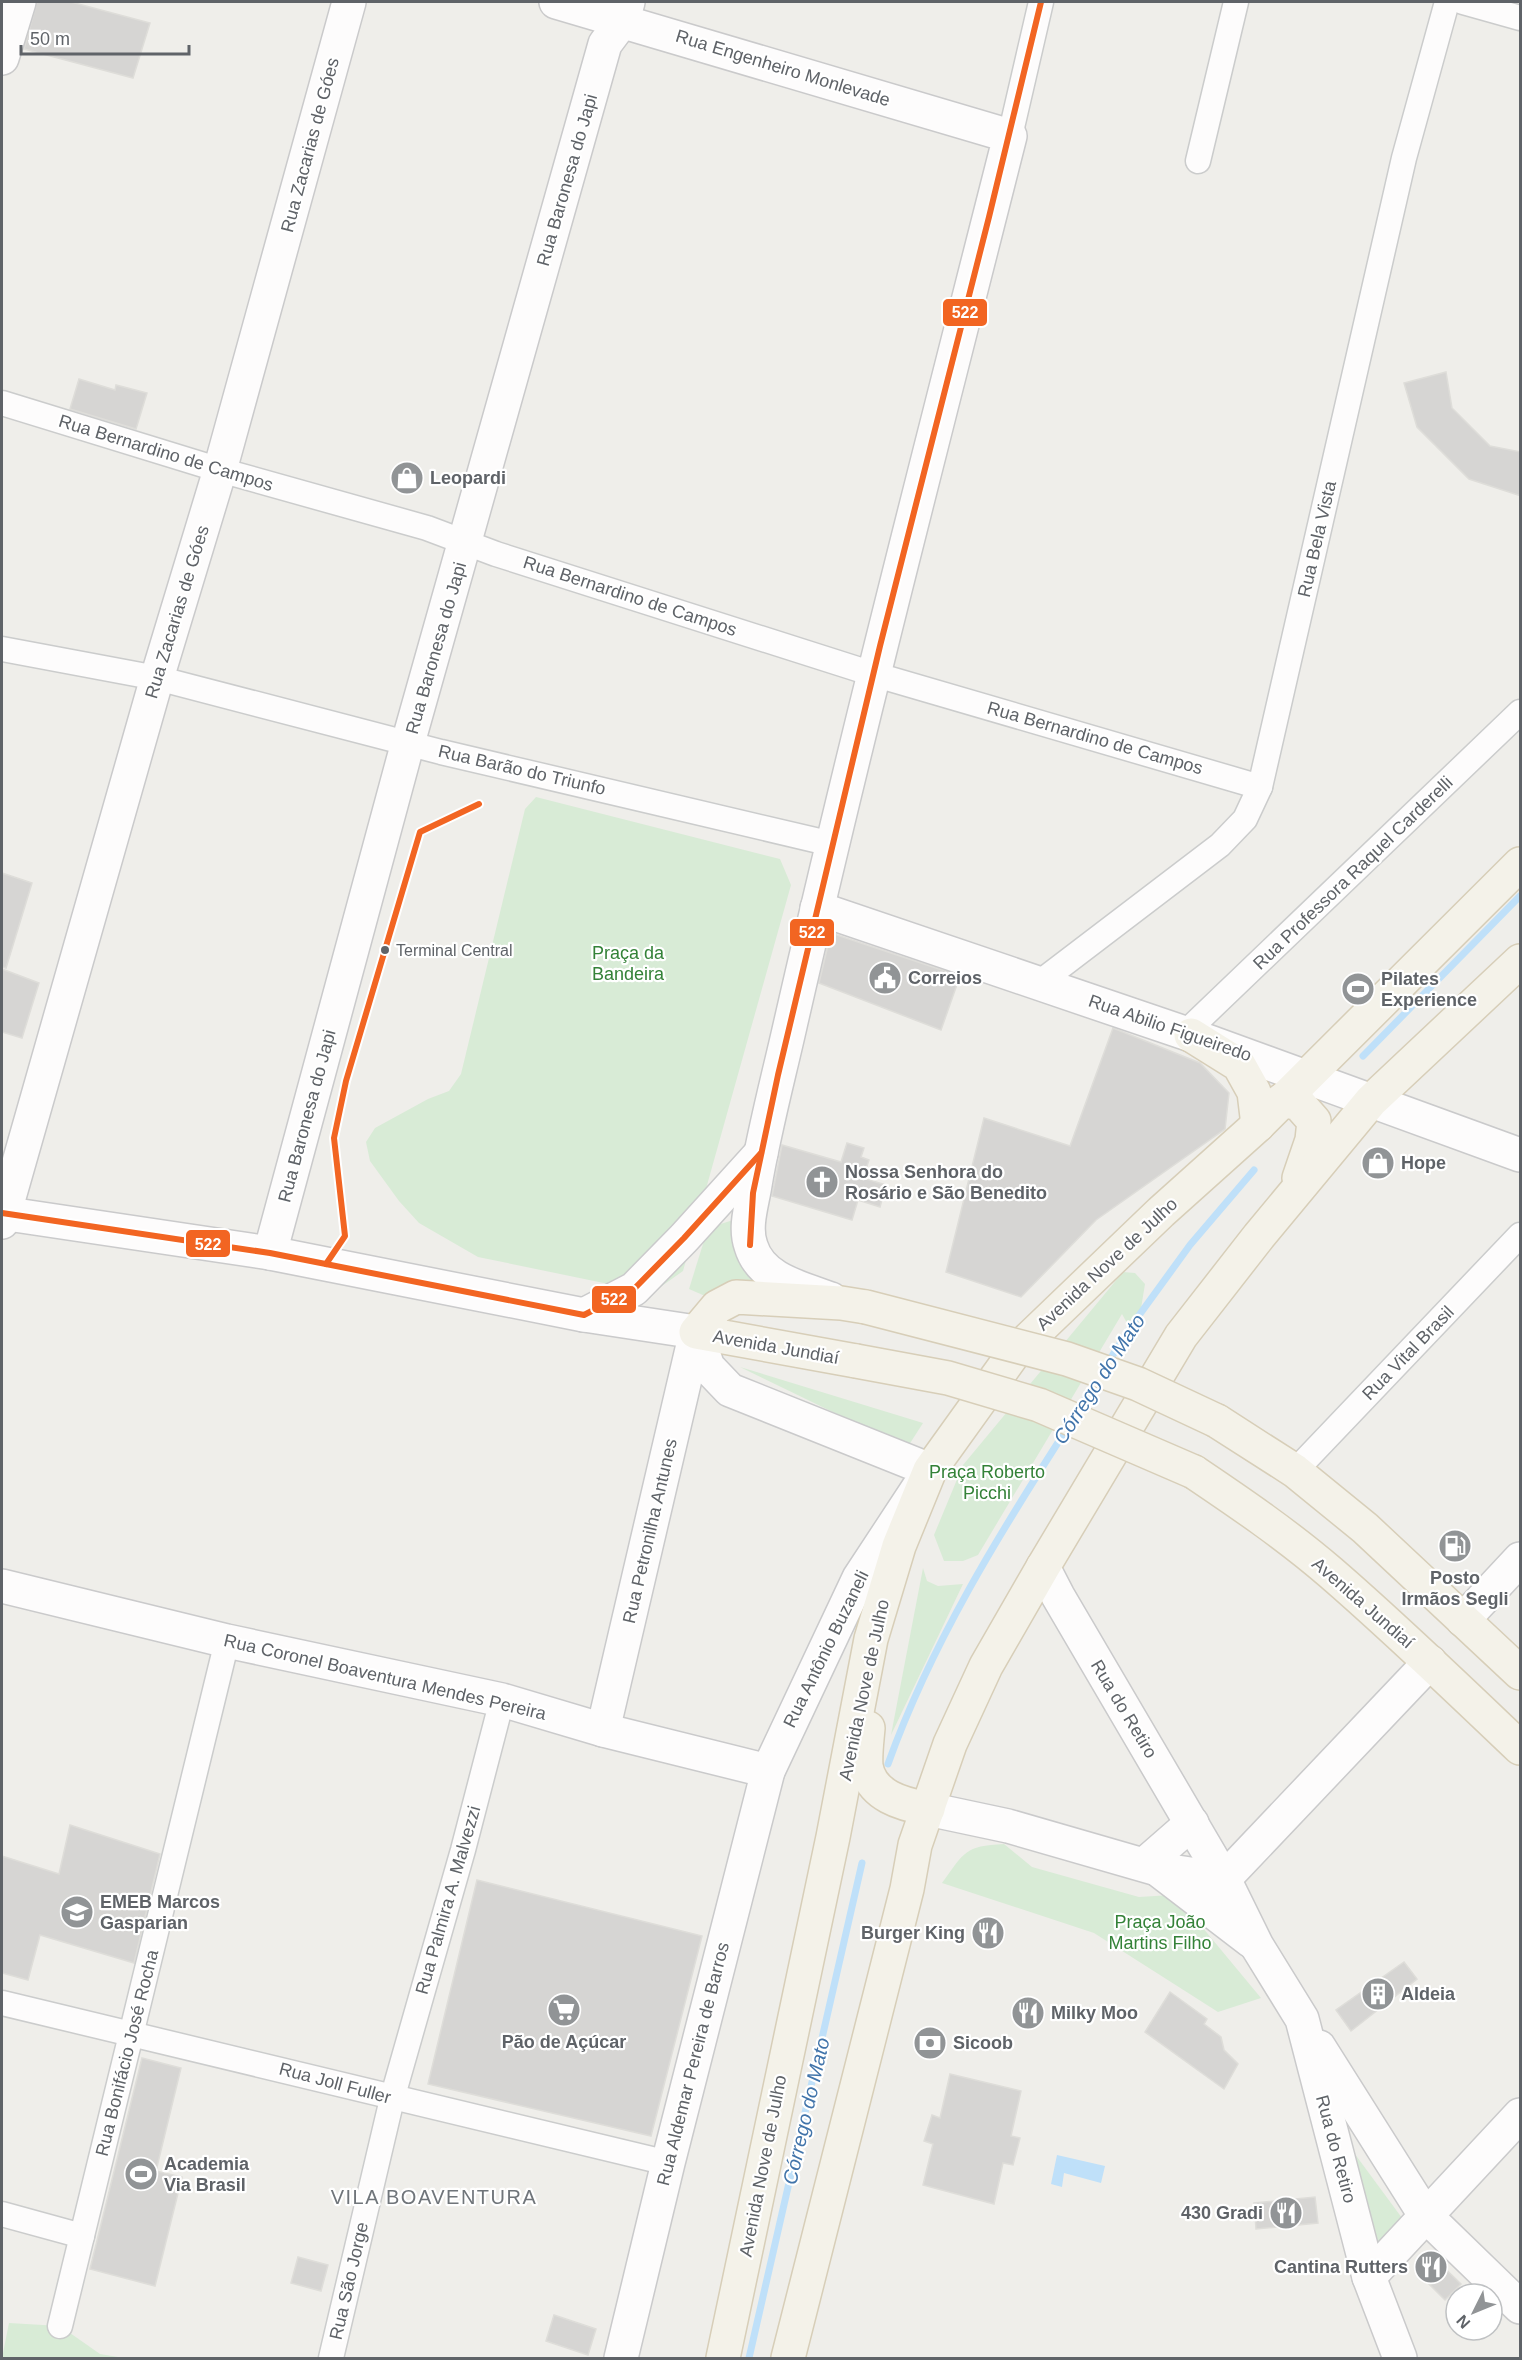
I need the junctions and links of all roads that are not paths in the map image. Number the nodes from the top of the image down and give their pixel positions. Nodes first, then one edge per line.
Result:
1 (19, 2) edge
2 (349, 2) edge
3 (556, 2) edge
4 (1041, 2) edge
5 (1236, 2) edge
6 (1447, 2) edge
7 (1463, 2) edge
8 (611, 16) edge
9 (1521, 18) edge
10 (2, 57) edge
11 (1010, 135) junction
12 (1198, 161) dead end
13 (2, 403) edge
14 (220, 470) junction
15 (466, 542) junction
16 (2, 649) edge
17 (873, 674) junction
18 (157, 678) junction
19 (1521, 712) edge
20 (409, 742) junction
21 (1260, 787) junction
22 (832, 844) junction
23 (1521, 864) edge
24 (817, 908) junction
25 (1521, 961) edge
26 (1039, 983) junction
27 (1188, 1034) junction
28 (1305, 1076) junction
29 (1282, 1100) junction
30 (1371, 1101) junction
31 (1258, 1125) junction
32 (761, 1153) junction
33 (1521, 1155) edge
34 (1294, 1194) junction
35 (2, 1216) edge
36 (1521, 1235) edge
37 (270, 1252) junction
38 (854, 1305) junction
39 (584, 1315) junction
40 (696, 1332) junction
41 (930, 1470) junction
42 (1295, 1471) junction
43 (1521, 1559) edge
44 (1043, 1566) junction
45 (2, 1586) edge
46 (1462, 1620) junction
47 (871, 1639) junction
48 (228, 1641) junction
49 (1430, 1662) junction
50 (1521, 1673) edge
51 (502, 1700) junction
52 (603, 1730) junction
53 (1521, 1748) edge
54 (768, 1771) junction
55 (928, 1809) junction
56 (1192, 1823) junction
57 (1151, 1867) junction
58 (1224, 1879) junction
59 (1257, 1946) junction
60 (2, 2003) edge
61 (1302, 2019) junction
62 (131, 2035) junction
63 (392, 2098) junction
64 (1521, 2115) edge
65 (668, 2163) junction
66 (2, 2214) edge
67 (1425, 2215) junction
68 (82, 2236) junction
69 (1370, 2277) junction
70 (1521, 2307) edge
71 (60, 2326) dead end
72 (331, 2358) edge
73 (621, 2358) edge
74 (723, 2358) edge
75 (788, 2358) edge
76 (1400, 2358) edge

1 - 10 street
2 - 14 street, Rua Zacarias de Góes
3 - 8 street, Rua Engenheiro Monlevade
4 - 11 street
5 - 12 street
6 - 21 street, Rua Bela Vista
7 - 9 street
8 - 11 street, Rua Engenheiro Monlevade
8 - 15 street, Rua Baronesa do Japi
11 - 17 street
13 - 14 street, Rua Bernardino de Campos
14 - 15 street, Rua Bernardino de Campos
14 - 18 street, Rua Zacarias de Góes
15 - 17 street, Rua Bernardino de Campos
15 - 20 street, Rua Baronesa do Japi
16 - 18 street, Rua Barão do Triunfo
17 - 21 street, Rua Bernardino de Campos
17 - 22 street
18 - 20 street, Rua Barão do Triunfo
18 - 35 street, Rua Zacarias de Góes
19 - 27 street, Rua Professora Raquel Carderelli
20 - 22 street, Rua Barão do Triunfo
20 - 37 street, Rua Baronesa do Japi
21 - 26 street, Rua Bela Vista
22 - 24 street
23 - 28 main road, Avenida Nove de Julho
24 - 26 street, Rua Abilio Figueiredo
24 - 32 street
25 - 30 main road
26 - 27 street, Rua Abilio Figueiredo
27 - 28 street, Rua Abilio Figueiredo
27 - 31 main road
28 - 29 main road, Avenida Nove de Julho
28 - 30 street, Rua Abilio Figueiredo
29 - 31 main road, Avenida Nove de Julho
29 - 34 main road
30 - 33 street, Rua Abilio Figueiredo
30 - 34 main road
31 - 41 main road, Avenida Nove de Julho
32 - 38 street
32 - 39 street
34 - 44 main road
35 - 37 street
36 - 42 street, Rua Vital Brasil
37 - 39 street
38 - 40 main road
38 - 42 main road, bridge
39 - 40 street
40 - 41 street
40 - 49 main road, Avenida Jundiaí, bridge
40 - 52 street, Rua Petronilha Antunes
41 - 47 main road, Avenida Nove de Julho
41 - 54 street, Rua Antônio Buzaneli
42 - 46 main road
43 - 46 street
44 - 55 main road
44 - 56 street, Rua do Retiro
45 - 48 street, Rua Coronel Boaventura Mendes Pereira
46 - 50 main road
47 - 55 main road
47 - 74 main road, Avenida Nove de Julho
48 - 51 street, Rua Coronel Boaventura Mendes Pereira
48 - 62 street, Rua Bonifácio José Rocha
49 - 53 main road, Avenida Jundiaí
49 - 58 street
51 - 52 street, Rua Coronel Boaventura Mendes Pereira
51 - 63 street, Rua Palmira A. Malvezzi
52 - 54 street, Rua Coronel Boaventura Mendes Pereira
54 - 65 street, Rua Aldemar Pereira de Barros
55 - 57 street
55 - 75 main road
56 - 57 street
56 - 58 street, Rua do Retiro
57 - 58 street
57 - 59 street, Rua do Retiro
58 - 59 street, Rua do Retiro
59 - 61 street, Rua do Retiro
60 - 62 street, Rua Joll Fuller
61 - 67 street
61 - 69 street, Rua do Retiro
62 - 63 street, Rua Joll Fuller
62 - 68 street, Rua Bonifácio José Rocha
63 - 65 street, Rua Joll Fuller
63 - 72 street, Rua São Jorge
64 - 67 street
65 - 73 street, Rua Aldemar Pereira de Barros
66 - 68 street
67 - 69 street
67 - 70 street
68 - 71 street, Rua Bonifácio José Rocha
69 - 76 street, Rua do Retiro

